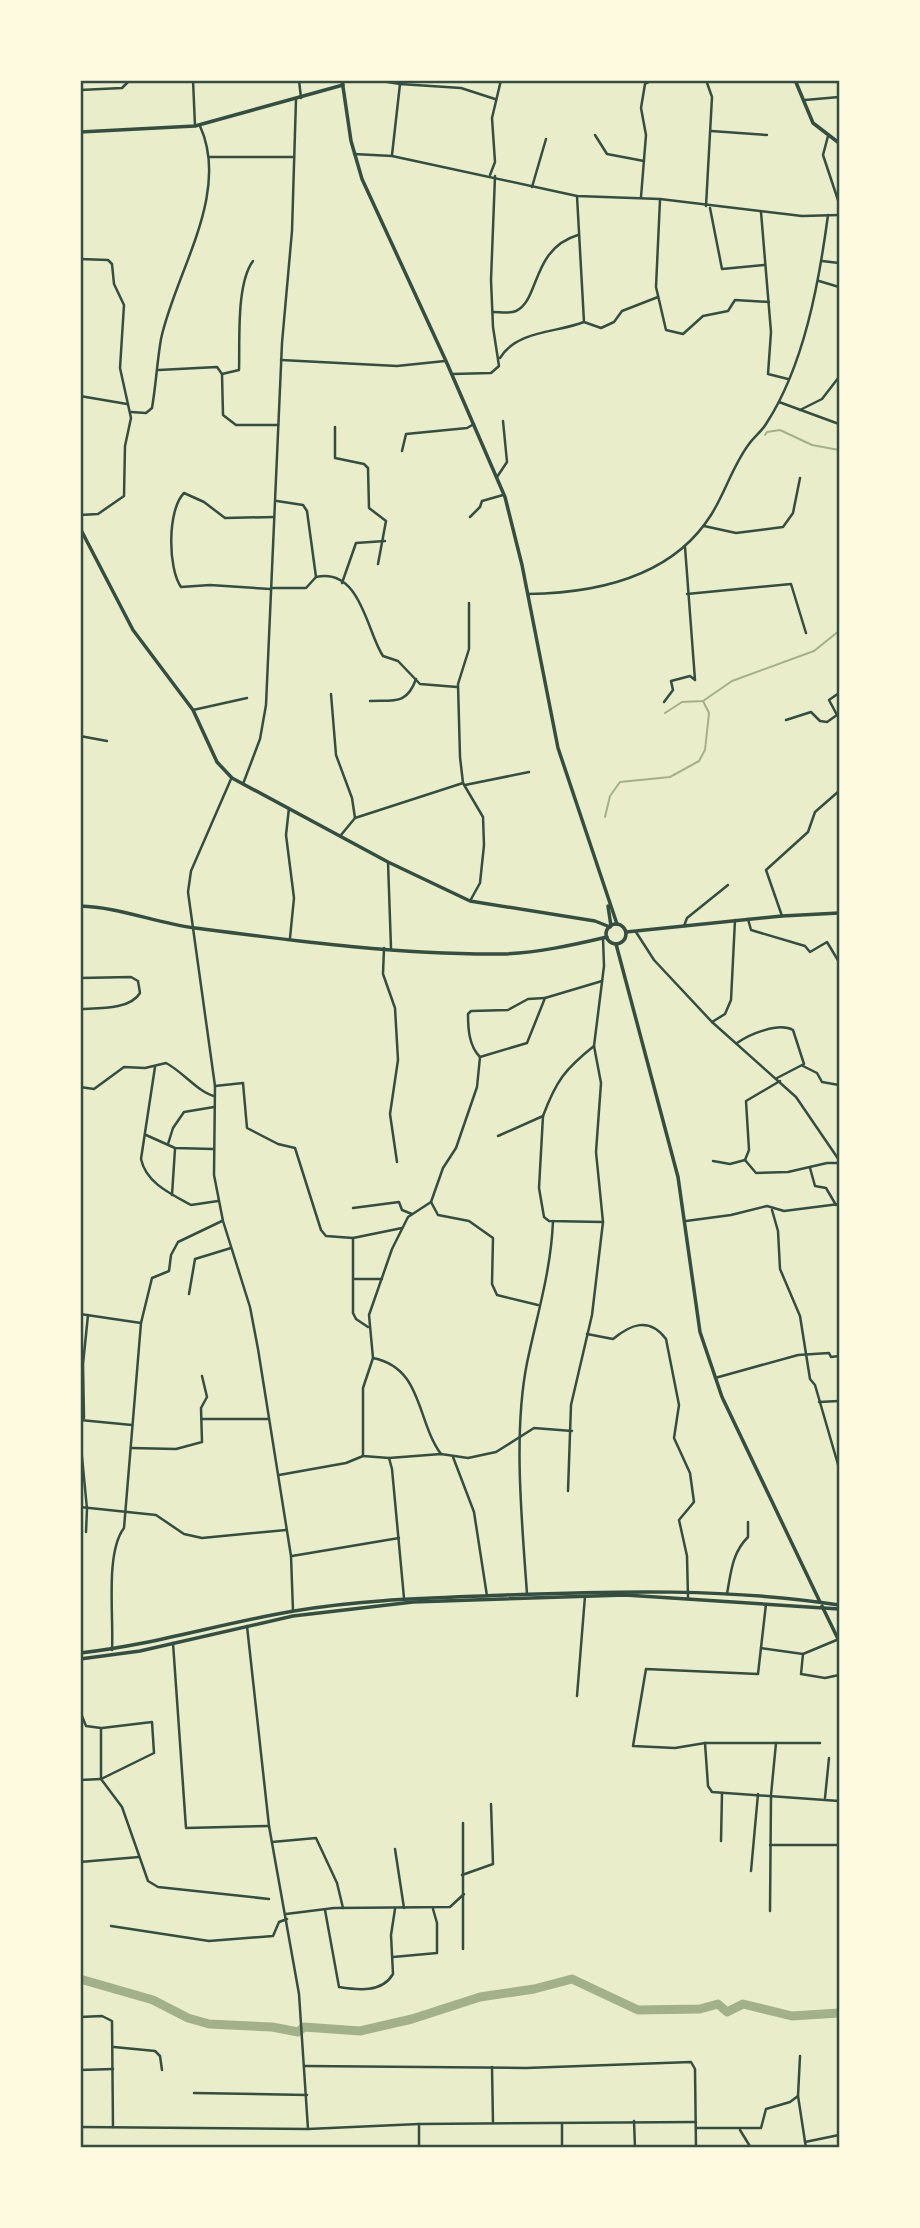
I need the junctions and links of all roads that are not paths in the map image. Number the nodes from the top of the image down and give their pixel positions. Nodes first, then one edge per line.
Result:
1 (130, 80) edge
2 (193, 80) edge
3 (299, 80) edge
4 (375, 80) edge
5 (441, 80) edge
6 (501, 80) edge
7 (653, 80) edge
8 (706, 80) edge
9 (794, 80) edge
10 (342, 83) edge
11 (400, 84) junction
12 (439, 86) junction
13 (80, 90) edge
14 (839, 97) edge
15 (299, 98) junction
16 (495, 99) junction
17 (802, 100) junction
18 (197, 125) junction
19 (711, 131) junction
20 (80, 132) edge
21 (595, 135) dead end
22 (766, 135) dead end
23 (828, 136) junction
24 (546, 139) dead end
25 (839, 143) edge
26 (354, 154) junction
27 (392, 156) junction
28 (210, 157) junction
29 (294, 157) junction
30 (644, 161) junction
31 (493, 176) junction
32 (532, 187) junction
33 (577, 196) junction
34 (641, 197) junction
35 (660, 199) junction
36 (839, 203) edge
37 (708, 207) junction
38 (761, 212) junction
39 (828, 215) junction
40 (839, 215) edge
41 (578, 235) junction
42 (80, 259) edge
43 (253, 261) dead end
44 (822, 261) junction
45 (839, 263) edge
46 (764, 265) junction
47 (819, 281) junction
48 (839, 287) edge
49 (658, 297) junction
50 (769, 302) junction
51 (493, 312) junction
52 (584, 322) junction
53 (500, 359) junction
54 (281, 360) junction
55 (446, 360) junction
56 (159, 370) junction
57 (222, 374) junction
58 (452, 374) junction
59 (839, 377) edge
60 (788, 379) junction
61 (80, 396) edge
62 (779, 402) junction
63 (127, 404) junction
64 (800, 410) junction
65 (131, 412) junction
66 (503, 421) dead end
67 (474, 424) junction
68 (839, 424) edge
69 (278, 425) junction
70 (335, 427) dead end
71 (402, 451) dead end
72 (497, 477) junction
73 (800, 478) dead end
74 (505, 495) junction
75 (276, 501) junction
76 (80, 515) edge
77 (274, 517) junction
78 (470, 517) dead end
79 (704, 526) junction
80 (80, 528) edge
81 (385, 541) junction
82 (685, 547) junction
83 (378, 564) dead end
84 (316, 577) junction
85 (342, 583) junction
86 (272, 589) junction
87 (528, 594) junction
88 (687, 594) junction
89 (469, 603) dead end
90 (806, 633) dead end
91 (416, 679) junction
92 (458, 687) junction
93 (839, 693) edge
94 (331, 694) dead end
95 (247, 698) dead end
96 (370, 701) dead end
97 (664, 702) dead end
98 (193, 710) junction
99 (786, 720) dead end
100 (80, 736) edge
101 (107, 741) dead end
102 (529, 772) dead end
103 (232, 778) junction
104 (243, 784) junction
105 (464, 784) junction
106 (839, 791) edge
107 (289, 808) junction
108 (355, 818) junction
109 (341, 835) junction
110 (388, 862) junction
111 (728, 885) dead end
112 (470, 901) junction
113 (607, 901) junction
114 (80, 906) edge
115 (839, 913) edge
116 (782, 916) junction
117 (748, 919) junction
118 (736, 920) junction
119 (617, 924) junction
120 (610, 926) junction
121 (684, 926) junction
122 (194, 928) junction
123 (626, 932) junction
124 (636, 932) junction
125 (290, 938) junction
126 (605, 938) junction
127 (616, 944) junction
128 (384, 948) junction
129 (391, 948) junction
130 (839, 962) edge
131 (80, 978) edge
132 (602, 981) junction
133 (545, 998) junction
134 (80, 1009) edge
135 (712, 1022) junction
136 (737, 1044) junction
137 (594, 1046) junction
138 (480, 1057) junction
139 (803, 1066) junction
140 (155, 1067) junction
141 (777, 1078) junction
142 (780, 1081) junction
143 (839, 1085) edge
144 (215, 1086) junction
145 (80, 1087) edge
146 (214, 1096) junction
147 (214, 1107) junction
148 (543, 1116) junction
149 (146, 1135) junction
150 (498, 1136) dead end
151 (168, 1145) junction
152 (175, 1148) junction
153 (212, 1149) junction
154 (745, 1160) junction
155 (397, 1161) dead end
156 (713, 1161) dead end
157 (839, 1162) edge
158 (810, 1167) junction
159 (172, 1195) junction
160 (218, 1201) junction
161 (431, 1202) junction
162 (838, 1205) edge
163 (353, 1208) dead end
164 (772, 1210) junction
165 (412, 1214) junction
166 (223, 1221) junction
167 (553, 1221) junction
168 (686, 1221) junction
169 (603, 1222) junction
170 (403, 1227) junction
171 (353, 1238) junction
172 (231, 1248) junction
173 (355, 1279) junction
174 (382, 1279) junction
175 (189, 1294) dead end
176 (538, 1305) junction
177 (80, 1314) edge
178 (88, 1315) junction
179 (141, 1323) junction
180 (368, 1327) junction
181 (587, 1334) junction
182 (806, 1354) junction
183 (839, 1356) edge
184 (373, 1358) junction
185 (202, 1376) dead end
186 (715, 1378) junction
187 (839, 1401) edge
188 (819, 1402) junction
189 (82, 1419) edge
190 (202, 1419) junction
191 (269, 1419) junction
192 (132, 1425) junction
193 (572, 1431) junction
194 (80, 1436) edge
195 (521, 1436) junction
196 (131, 1448) junction
197 (442, 1454) junction
198 (452, 1455) junction
199 (363, 1456) junction
200 (388, 1458) junction
201 (839, 1466) edge
202 (83, 1471) edge
203 (279, 1475) junction
204 (568, 1491) dead end
205 (80, 1507) edge
206 (87, 1509) junction
207 (126, 1513) junction
208 (748, 1522) dead end
209 (286, 1530) junction
210 (86, 1532) dead end
211 (399, 1538) junction
212 (290, 1556) junction
213 (688, 1591) junction
214 (527, 1594) junction
215 (727, 1594) junction
216 (487, 1595) junction
217 (585, 1596) junction
218 (688, 1597) junction
219 (404, 1600) junction
220 (766, 1603) junction
221 (821, 1604) junction
222 (839, 1607) edge
223 (293, 1611) junction
224 (247, 1626) junction
225 (80, 1628) edge
226 (839, 1640) edge
227 (173, 1643) junction
228 (760, 1647) junction
229 (112, 1650) junction
230 (81, 1653) edge
231 (803, 1654) junction
232 (80, 1659) edge
233 (839, 1675) edge
234 (577, 1696) dead end
235 (80, 1711) edge
236 (101, 1728) junction
237 (776, 1743) junction
238 (820, 1743) dead end
239 (705, 1744) junction
240 (829, 1758) dead end
241 (101, 1779) junction
242 (80, 1780) edge
243 (722, 1793) junction
244 (758, 1794) junction
245 (771, 1795) junction
246 (825, 1798) junction
247 (839, 1801) edge
248 (491, 1804) dead end
249 (463, 1823) dead end
250 (269, 1826) junction
251 (721, 1841) dead end
252 (272, 1842) junction
253 (770, 1845) junction
254 (839, 1845) edge
255 (395, 1849) dead end
256 (139, 1857) junction
257 (80, 1862) edge
258 (751, 1871) dead end
259 (462, 1875) junction
260 (464, 1894) junction
261 (269, 1899) dead end
262 (343, 1908) junction
263 (404, 1908) junction
264 (394, 1909) junction
265 (433, 1909) junction
266 (325, 1910) junction
267 (770, 1911) dead end
268 (286, 1914) junction
269 (288, 1919) junction
270 (111, 1926) dead end
271 (463, 1949) dead end
272 (393, 1957) junction
273 (80, 2017) edge
274 (114, 2047) junction
275 (800, 2056) dead end
276 (305, 2066) junction
277 (492, 2067) junction
278 (113, 2069) junction
279 (80, 2070) edge
280 (162, 2070) dead end
281 (194, 2093) dead end
282 (307, 2095) junction
283 (798, 2096) junction
284 (634, 2121) junction
285 (696, 2122) junction
286 (419, 2124) junction
287 (493, 2124) junction
288 (562, 2124) junction
289 (80, 2127) edge
290 (113, 2127) junction
291 (696, 2128) junction
292 (740, 2128) junction
293 (308, 2129) junction
294 (839, 2135) edge
295 (805, 2142) junction
296 (419, 2147) edge
297 (562, 2147) edge
298 (635, 2147) edge
299 (696, 2147) edge
300 (751, 2147) edge
301 (807, 2147) edge

1 - 13 street
2 - 18 street
3 - 15 street
4 - 11 street
5 - 12 street
6 - 16 street
7 - 30 street
8 - 19 street
9 - 17 street
10 - 15 street
10 - 26 street
11 - 12 street
11 - 27 street
12 - 16 street
14 - 17 street
15 - 18 street
15 - 29 street
16 - 31 street
17 - 23 street
18 - 20 street
18 - 28 street
19 - 22 street
19 - 37 street
21 - 30 street
23 - 25 street
23 - 36 street
24 - 32 street
26 - 27 street
26 - 55 street
27 - 31 street
28 - 29 street
28 - 56 street
29 - 54 street
30 - 34 street
31 - 32 street
31 - 51 street
32 - 33 street
33 - 34 street
33 - 41 street
34 - 35 street
35 - 37 street
35 - 49 street
37 - 38 street
37 - 46 street
38 - 39 street
38 - 46 street
39 - 40 street
39 - 44 street
41 - 51 street
41 - 52 street
42 - 63 street
43 - 57 street
44 - 45 street
44 - 47 street
46 - 50 street
47 - 48 street
47 - 60 street
49 - 50 street
49 - 52 street
50 - 60 street
51 - 53 street
52 - 53 street
53 - 58 street
54 - 55 street
54 - 69 street
55 - 58 street
56 - 57 street
56 - 65 street
57 - 69 street
58 - 67 street
59 - 64 street
60 - 62 street
61 - 63 street
62 - 64 street
62 - 79 street
63 - 65 street
64 - 68 street
65 - 76 street
66 - 72 street
67 - 71 street
67 - 72 street
69 - 75 street
70 - 81 street
72 - 74 street
73 - 79 street
74 - 78 street
74 - 87 street
75 - 77 street
75 - 84 street
77 - 86 street
77 - 86 street
79 - 82 street
80 - 98 street
81 - 83 street
81 - 85 street
82 - 87 street
82 - 88 street
84 - 85 street
84 - 86 street
85 - 91 street
86 - 104 street
87 - 113 street
88 - 90 street
88 - 97 street
89 - 92 street
91 - 92 street
91 - 96 street
92 - 105 street
93 - 99 street
94 - 108 street
95 - 98 street
98 - 103 street
100 - 101 street
102 - 105 street
103 - 104 street
103 - 122 street
104 - 107 street
105 - 108 street
105 - 112 street
106 - 116 street
107 - 109 street
107 - 125 street
108 - 109 street
109 - 110 street
110 - 112 street
110 - 129 street
111 - 121 street
112 - 120 street
113 - 119 street
113 - 120 street
114 - 122 street
115 - 116 street
116 - 117 street
117 - 118 street
117 - 130 street
118 - 121 street
118 - 135 street
119 - 120 street
119 - 123 street
120 - 126 street
121 - 124 street
122 - 125 street
122 - 144 street
123 - 124 street
123 - 127 street
124 - 135 street
125 - 128 street
126 - 127 street
126 - 129 street
126 - 132 street
127 - 168 street
128 - 129 street
128 - 155 street
131 - 134 street
132 - 133 street
132 - 137 street
133 - 138 street
133 - 138 street
135 - 136 street
136 - 139 street
136 - 141 street
137 - 148 street
137 - 169 street
138 - 161 street
139 - 141 street
139 - 143 street
140 - 145 street
140 - 146 street
140 - 149 street
141 - 142 street
142 - 154 street
142 - 157 street
144 - 146 street
144 - 171 street
146 - 147 street
147 - 151 street
147 - 153 street
148 - 150 street
148 - 167 street
149 - 151 street
149 - 159 street
151 - 152 street
152 - 153 street
152 - 159 street
153 - 160 street
154 - 156 street
154 - 158 street
157 - 158 street
158 - 162 street
159 - 160 street
160 - 166 street
161 - 165 street
161 - 176 street
162 - 164 street
163 - 165 street
164 - 168 street
164 - 182 street
165 - 170 street
166 - 172 street
166 - 179 street
167 - 169 street
167 - 176 street
168 - 186 street
169 - 181 street
170 - 171 street
170 - 174 street
171 - 173 street
172 - 175 street
172 - 191 street
173 - 174 street
173 - 180 street
174 - 180 street
176 - 195 street
177 - 178 street
178 - 179 street
178 - 189 street
179 - 192 street
180 - 184 street
181 - 193 street
181 - 213 street
182 - 183 street
182 - 186 street
182 - 188 street
184 - 197 street
184 - 199 street
185 - 190 street
186 - 221 street
187 - 188 street
188 - 201 street
189 - 192 street
190 - 191 street
190 - 196 street
191 - 203 street
192 - 196 street
193 - 195 street
193 - 204 street
194 - 202 street
195 - 198 street
195 - 214 street
196 - 207 street
197 - 198 street
197 - 200 street
198 - 216 street
199 - 200 street
199 - 203 street
200 - 211 street
202 - 206 street
203 - 209 street
205 - 206 street
206 - 207 street
206 - 210 street
207 - 209 street
207 - 229 street
208 - 215 street
209 - 212 street
211 - 212 street
211 - 219 street
212 - 223 street
213 - 214 street
213 - 215 street
213 - 218 street
214 - 216 street
215 - 221 street
216 - 219 street
217 - 218 street
217 - 219 street
217 - 234 street
218 - 220 street
219 - 223 street
219 - 224 street
220 - 221 street
220 - 228 street
221 - 222 street
221 - 226 street
223 - 229 street
224 - 227 street
224 - 250 street
225 - 230 street
226 - 231 street
227 - 232 street
227 - 250 street
228 - 231 street
228 - 239 street
229 - 230 street
231 - 233 street
235 - 236 street
236 - 241 street
236 - 241 street
237 - 238 street
237 - 239 street
237 - 245 street
239 - 243 street
240 - 246 street
241 - 242 street
241 - 256 street
243 - 244 street
243 - 251 street
244 - 245 street
244 - 258 street
245 - 246 street
245 - 253 street
246 - 247 street
248 - 259 street
249 - 259 street
250 - 252 street
252 - 262 street
252 - 268 street
253 - 254 street
253 - 267 street
255 - 263 street
256 - 257 street
256 - 261 street
259 - 260 street
260 - 265 street
260 - 271 street
262 - 264 street
262 - 266 street
263 - 264 street
263 - 265 street
264 - 272 street
265 - 272 street
266 - 268 street
266 - 272 street
268 - 269 street
269 - 270 street
269 - 276 street
273 - 274 street
274 - 278 street
274 - 280 street
275 - 283 street
276 - 277 street
276 - 282 street
277 - 285 street
277 - 287 street
278 - 279 street
278 - 290 street
281 - 282 street
282 - 293 street
283 - 292 street
283 - 295 street
284 - 285 street
284 - 288 street
284 - 298 street
285 - 291 street
286 - 287 street
286 - 293 street
286 - 296 street
287 - 288 street
288 - 297 street
289 - 290 street
290 - 293 street
291 - 292 street
291 - 299 street
292 - 300 street
294 - 295 street
295 - 301 street

